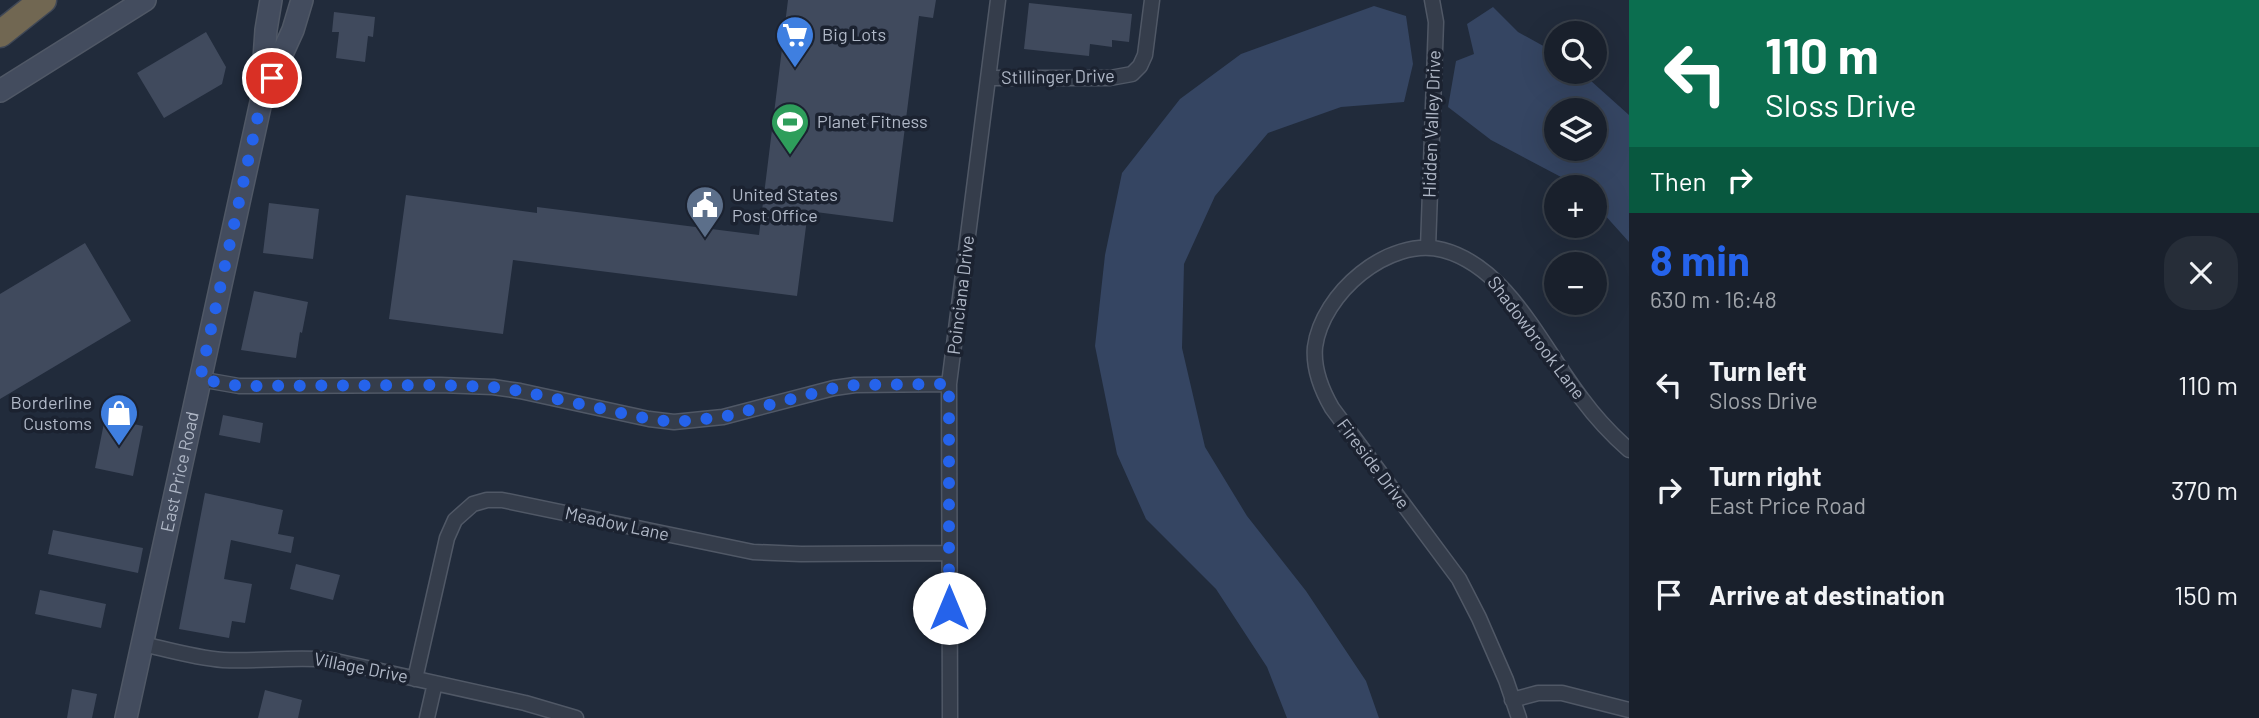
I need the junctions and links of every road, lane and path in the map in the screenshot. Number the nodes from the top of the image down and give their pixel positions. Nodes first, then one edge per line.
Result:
1 (43, 0) edge
2 (145, 0) edge
3 (271, 0) edge
4 (302, 0) edge
5 (998, 0) edge
6 (1152, 0) edge
7 (1432, 0) edge
8 (0, 27) edge
9 (0, 34) edge
10 (989, 78) junction
11 (0, 91) edge
12 (261, 102) junction
13 (1428, 248) junction
14 (200, 379) junction
15 (949, 384) junction
16 (1629, 450) edge
17 (949, 553) junction
18 (143, 644) junction
19 (415, 679) junction
20 (435, 683) junction
21 (1512, 700) junction
22 (1629, 710) edge
23 (126, 718) edge
24 (427, 718) edge
25 (576, 718) edge
26 (950, 718) edge
27 (1519, 718) edge

1 - 8 highway
1 - 9 highway
2 - 11 main road
3 - 12 main road, East Price Road
4 - 12 main road, East Price Road
5 - 10 street, Poinciana Drive
6 - 10 street, Stillinger Drive
7 - 13 street, Hidden Valley Drive
10 - 15 street, Poinciana Drive
12 - 14 main road, East Price Road
13 - 16 street, Shadowbrook Lane
13 - 21 street, Fireside Drive
14 - 15 street
14 - 18 main road, East Price Road
15 - 17 street, Poinciana Drive
17 - 19 street, Meadow Lane
17 - 26 street, Poinciana Drive
18 - 19 street, Village Drive
18 - 23 main road, East Price Road
19 - 20 street, Village Drive
20 - 24 street
20 - 25 street, Village Drive
21 - 22 street
21 - 27 street, Fireside Drive

